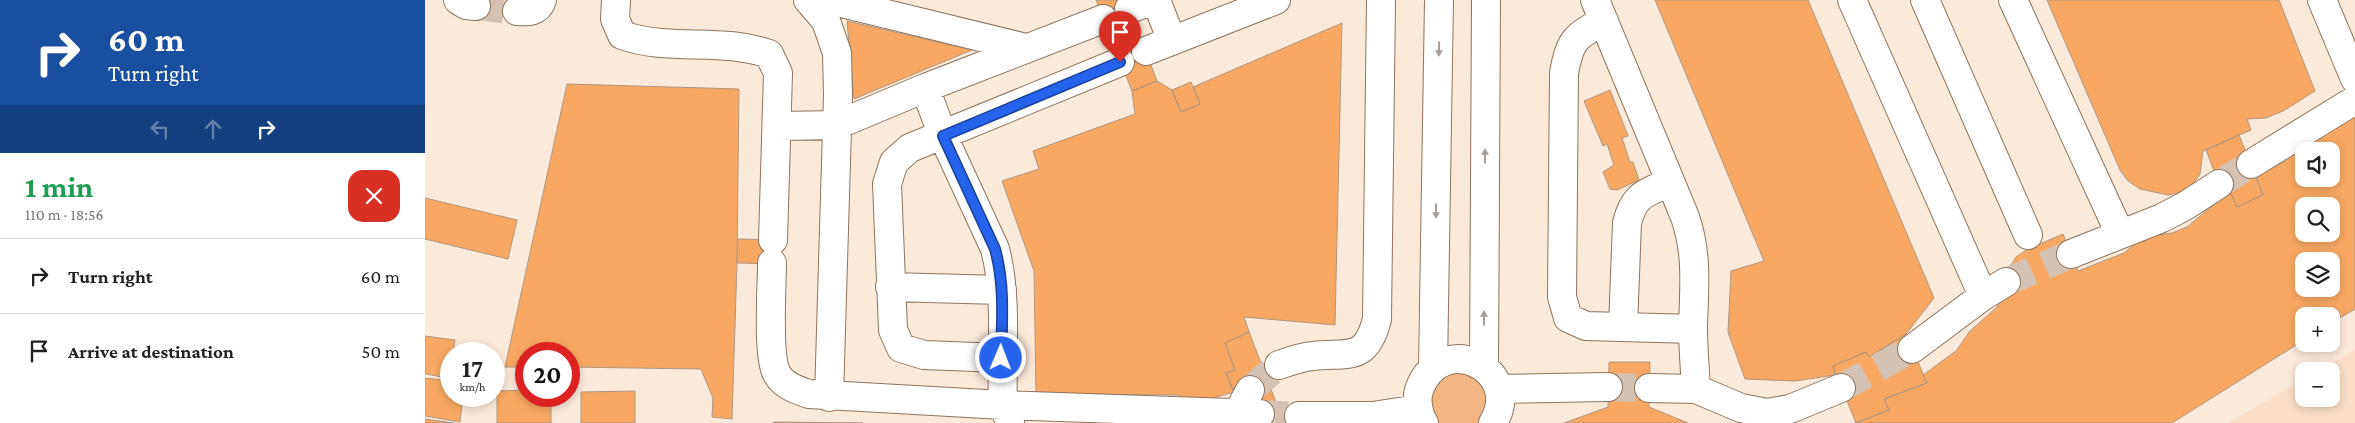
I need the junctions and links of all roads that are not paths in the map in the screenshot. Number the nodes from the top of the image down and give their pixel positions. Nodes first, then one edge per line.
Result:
1 (542, 0) edge
2 (615, 0) edge
3 (808, 0) edge
4 (829, 0) edge
5 (1155, 0) edge
6 (1276, 0) edge
7 (1381, 0) edge
8 (1439, 0) edge
9 (1486, 0) edge
10 (1852, 0) edge
11 (1925, 0) edge
12 (2013, 0) edge
13 (2322, 0) edge
14 (1129, 9) dead end
15 (1599, 10) edge
16 (517, 11) tunnel mouth
17 (1103, 19) dead end
18 (1172, 40) junction
19 (2349, 46) edge
20 (1026, 48) junction
21 (1146, 51) dead end
22 (1120, 62) dead end
23 (2355, 79) edge
24 (925, 88) junction
25 (2355, 100) edge
26 (837, 125) junction
27 (778, 126) junction
28 (943, 136) junction
29 (2251, 164) tunnel mouth
30 (1670, 182) junction
31 (2219, 184) tunnel mouth
32 (2120, 234) junction
33 (2028, 235) dead end
34 (2071, 254) tunnel mouth
35 (2006, 282) tunnel mouth
36 (890, 287) junction
37 (1002, 290) junction
38 (1983, 296) junction
39 (1623, 327) junction
40 (1693, 329) junction
41 (1912, 348) tunnel mouth
42 (1001, 358) junction
43 (1279, 365) tunnel mouth
44 (1484, 367) junction
45 (1433, 368) junction
46 (1609, 387) tunnel mouth
47 (1649, 388) tunnel mouth
48 (1841, 388) tunnel mouth
49 (1499, 389) junction
50 (1695, 389) junction
51 (829, 396) junction
52 (1249, 406) tunnel mouth
53 (1007, 414) edge
54 (1421, 416) edge
55 (1311, 419) tunnel mouth
56 (1493, 423) edge

1 - 16 street
2 - 27 street
3 - 26 street
4 - 20 street
5 - 14 street
5 - 18 street
6 - 18 street
7 - 43 street
8 -> 45 street
44 -> 9 street
10 - 38 street
11 - 33 street
12 - 32 street
13 - 19 street
15 - 30 street
15 - 39 street
17 - 20 street
18 - 21 street
19 - 23 street
20 - 24 street
22 - 28 street
24 - 26 street
24 - 28 street
25 - 29 street
26 - 27 street
26 - 51 street
27 - 51 street
28 - 36 street
28 - 37 street
30 - 39 street
30 - 40 street
31 - 32 street
32 - 34 street
35 - 38 street
36 - 37 street
36 - 42 street
37 - 42 street
38 - 41 street
39 - 40 street
40 - 50 street
42 - 53 street
44 - 45 street
44 - 49 street
45 - 54 street
46 - 49 street
47 - 50 street
48 - 50 street
49 - 56 street
51 - 53 street
52 - 53 street
54 - 55 street

